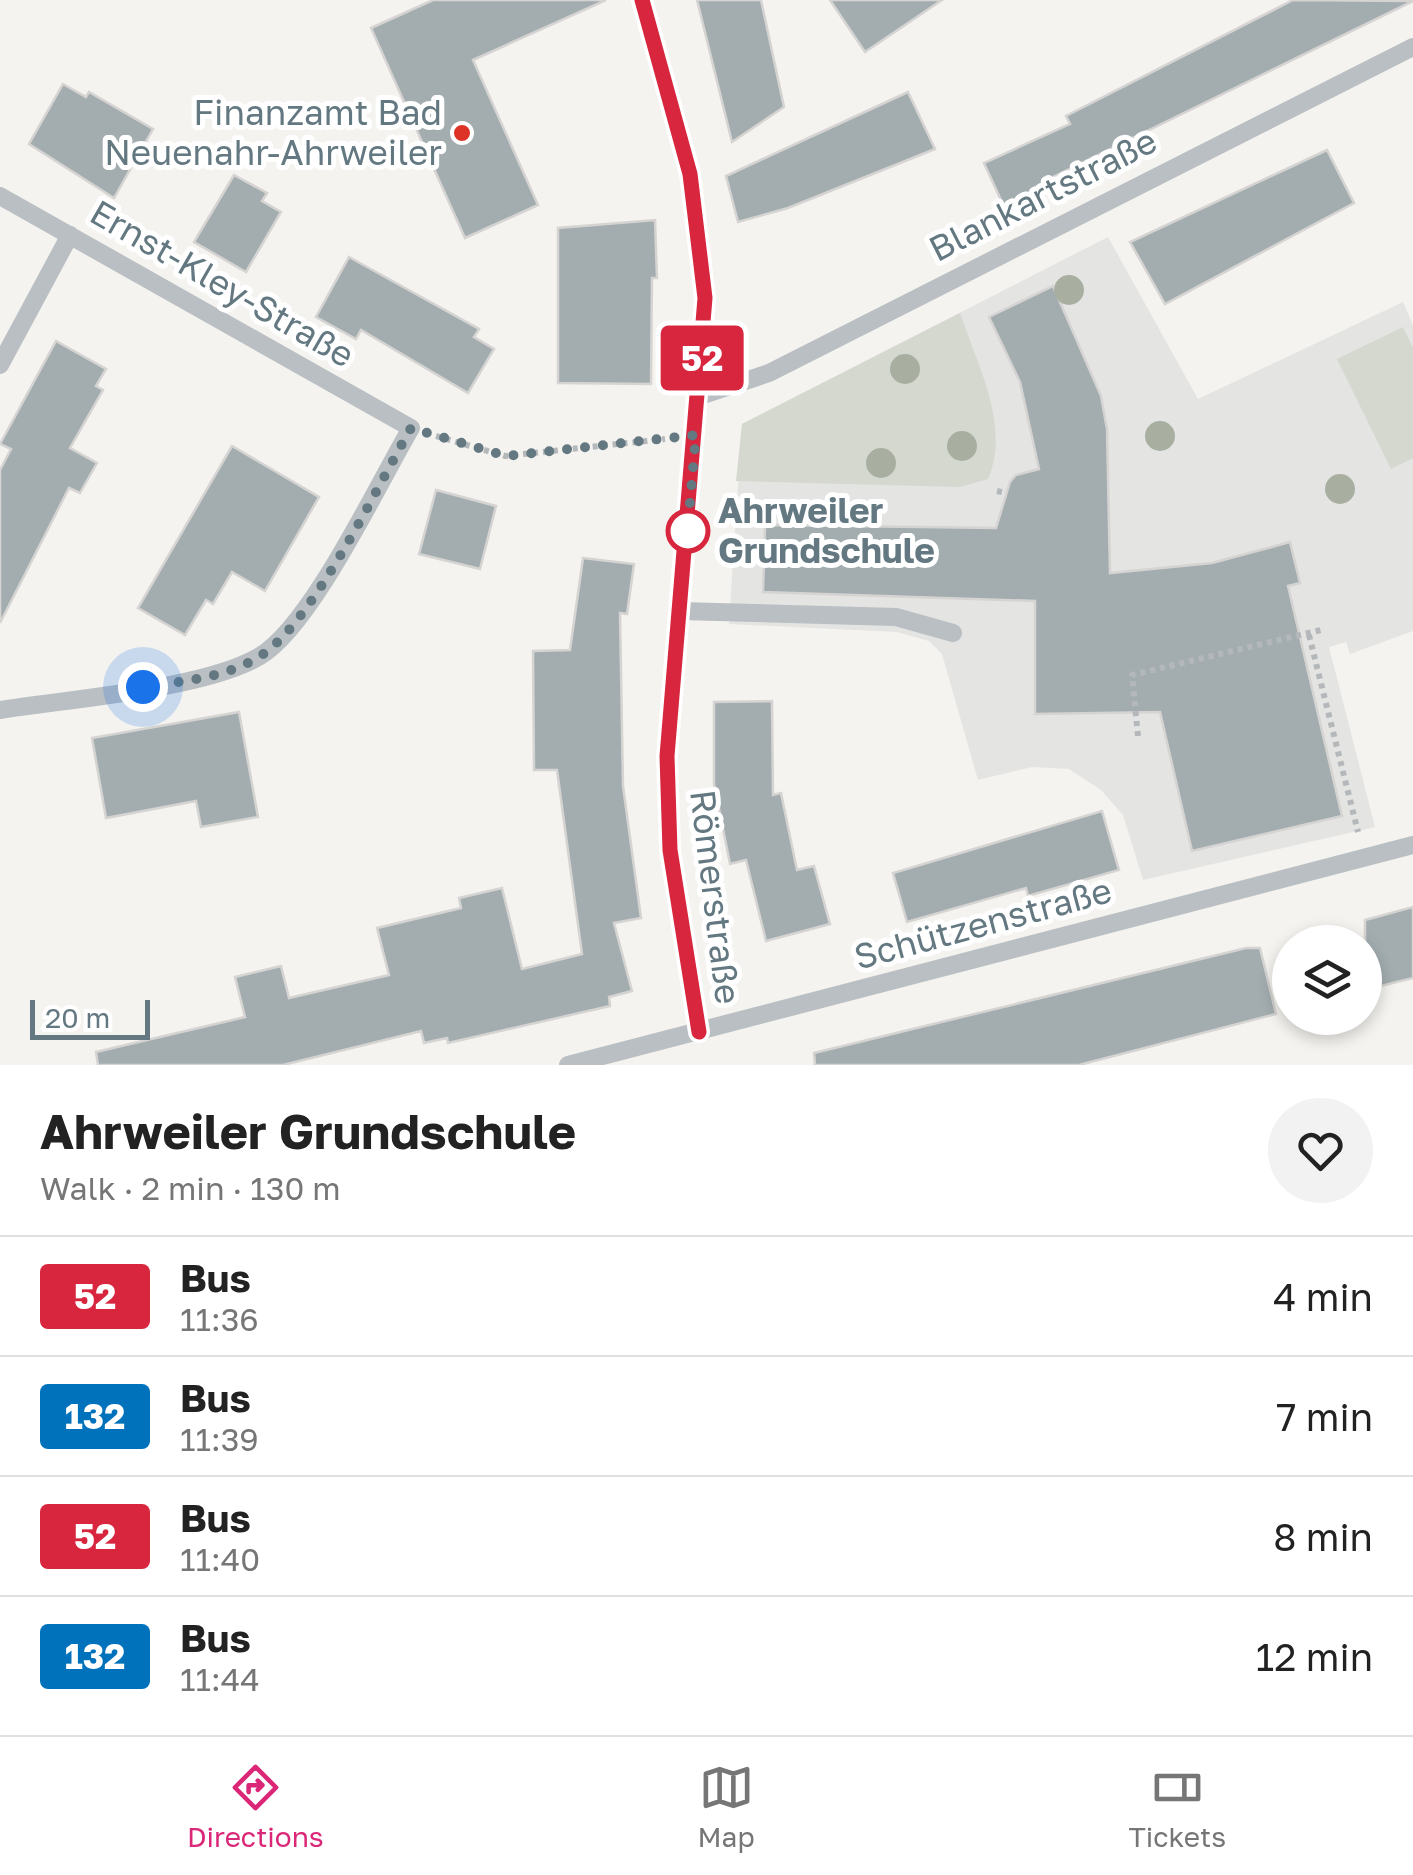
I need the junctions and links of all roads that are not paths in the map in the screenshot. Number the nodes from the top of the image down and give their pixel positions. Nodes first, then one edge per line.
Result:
1 (642, 0) edge
2 (1413, 48) edge
3 (0, 196) edge
4 (70, 235) junction
5 (0, 365) edge
6 (700, 396) junction
7 (680, 611) junction
8 (954, 632) dead end
9 (0, 710) edge
10 (1413, 845) edge
11 (699, 1032) junction
12 (628, 1058) edge
13 (568, 1065) edge

1 - 6 street, Römerstraße
2 - 6 street, Blankartstraße
3 - 4 street, Ernst-Kley-Straße
4 - 5 street
4 - 9 street, Ernst-Kley-Straße
6 - 7 street, Römerstraße
7 - 8 street
7 - 11 street, Römerstraße
10 - 11 street, Schützenstraße
11 - 12 street, Schützenstraße
12 - 13 street, Schützenstraße

